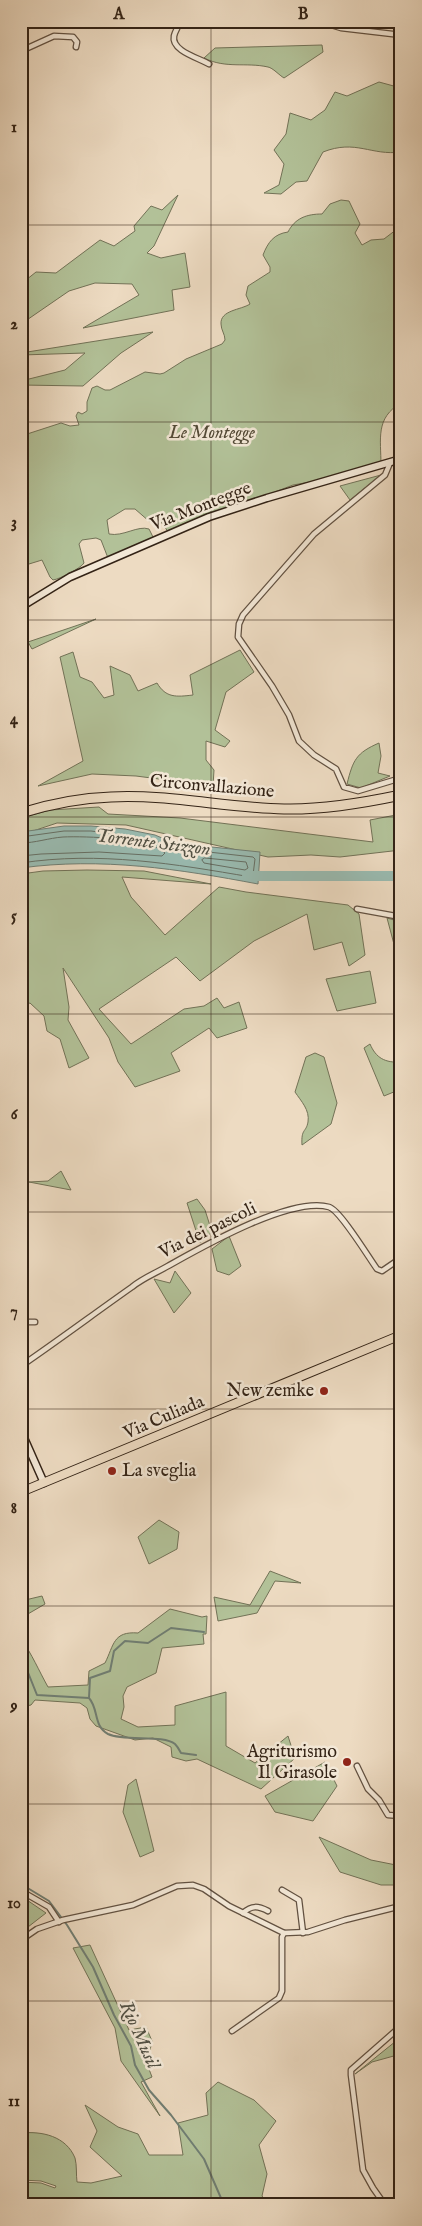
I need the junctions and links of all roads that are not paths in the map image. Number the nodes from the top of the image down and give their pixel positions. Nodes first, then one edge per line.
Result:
1 (180, 21) edge
2 (318, 21) edge
3 (401, 35) edge
4 (76, 47) dead end
5 (21, 51) edge
6 (209, 64) dead end
7 (401, 459) edge
8 (390, 463) junction
9 (21, 607) edge
10 (401, 778) edge
11 (401, 794) edge
12 (21, 813) edge
13 (357, 909) dead end
14 (401, 917) edge
15 (401, 1258) edge
16 (21, 1322) edge
17 (35, 1322) dead end
18 (401, 1335) edge
19 (21, 1366) edge
20 (21, 1431) edge
21 (44, 1483) junction
22 (21, 1492) edge
23 (357, 1766) dead end
24 (401, 1816) edge
25 (282, 1890) dead end
26 (21, 1891) edge
27 (401, 1906) edge
28 (268, 1911) dead end
29 (242, 1913) junction
30 (59, 1922) junction
31 (284, 1933) junction
32 (303, 1933) junction
33 (21, 1940) edge
34 (401, 2026) edge
35 (232, 2031) dead end
36 (385, 2205) edge

1 - 6 street
2 - 3 street
4 - 5 street
7 - 8 street, Via Montegge
8 - 9 street, Via Montegge
8 - 10 street
11 - 12 highway, Circonvallazione
13 - 14 street
15 - 19 street, Via dei pascoli
16 - 17 street
18 - 21 main road, Via Culiada
20 - 21 street
21 - 22 main road, Via Culiada
23 - 24 street
25 - 32 street
26 - 30 street
27 - 32 street
28 - 29 street
29 - 30 street
29 - 31 street
30 - 33 street
31 - 32 street
31 - 35 street
34 - 36 street

